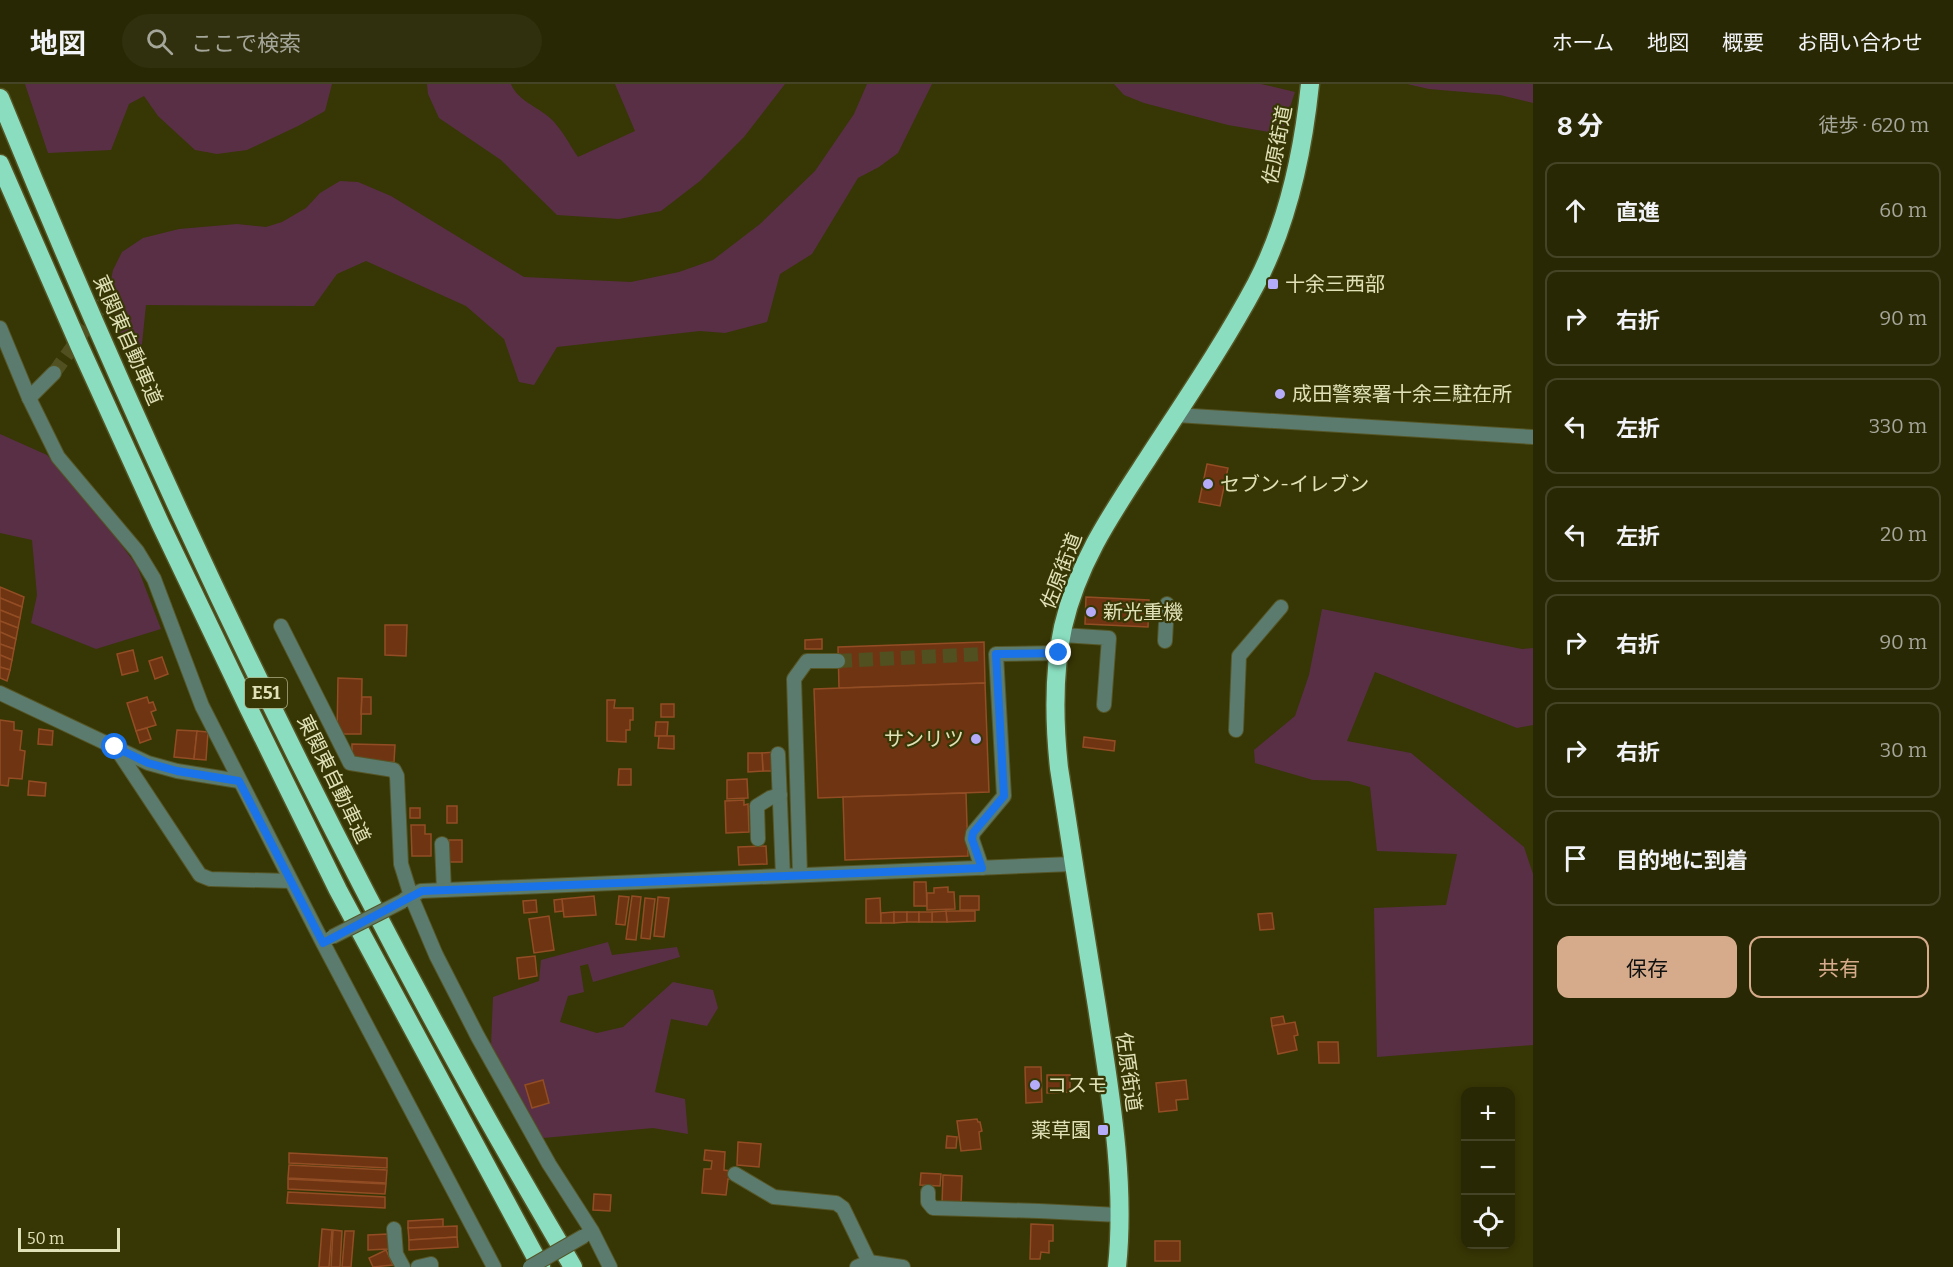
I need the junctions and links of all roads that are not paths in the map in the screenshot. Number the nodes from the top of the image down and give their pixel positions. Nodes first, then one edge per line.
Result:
1 (1310, 84) edge
2 (0, 98) edge
3 (3, 170) edge
4 (0, 328) edge
5 (54, 373) tunnel mouth
6 (29, 398) junction
7 (1176, 415) junction
8 (1533, 437) edge
9 (1167, 604) dead end
10 (1281, 607) dead end
11 (280, 626) dead end
12 (1165, 641) dead end
13 (1060, 644) junction
14 (838, 661) tunnel mouth
15 (0, 693) edge
16 (1104, 705) dead end
17 (1236, 730) dead end
18 (115, 747) junction
19 (778, 754) dead end
20 (239, 781) junction
21 (780, 795) junction
22 (758, 839) dead end
23 (442, 844) dead end
24 (1073, 864) junction
25 (982, 868) junction
26 (800, 875) junction
27 (783, 876) junction
28 (291, 881) junction
29 (444, 890) junction
30 (407, 898) junction
31 (328, 940) junction
32 (735, 1174) dead end
33 (928, 1192) dead end
34 (1119, 1215) junction
35 (394, 1229) dead end
36 (588, 1234) junction
37 (863, 1265) edge
38 (403, 1267) edge
39 (418, 1267) edge
40 (431, 1267) edge
41 (494, 1267) edge
42 (530, 1267) edge
43 (541, 1267) edge
44 (573, 1267) edge
45 (610, 1267) edge
46 (903, 1267) edge
47 (1117, 1267) edge

1 - 7 highway, 佐原街道
2 - 44 highway, 東関東自動車道 / E51
3 - 43 highway, E51
4 - 6 street
5 - 6 street
6 - 20 street
7 - 8 street
7 - 13 highway, 佐原街道
9 - 12 street
10 - 17 street
11 - 30 street
13 - 16 street
13 - 24 highway, 佐原街道
13 - 25 street
14 - 26 street
15 - 18 street
18 - 20 street
18 - 28 street
19 - 21 street
20 - 28 street
21 - 22 street
21 - 27 street
23 - 29 street
24 - 25 street
24 - 34 highway, 佐原街道
25 - 26 street
26 - 27 street
27 - 29 street
28 - 31 street
29 - 30 street
30 - 31 street, bridge
30 - 36 street
31 - 41 street
32 - 37 street
33 - 34 street
34 - 47 highway, 佐原街道
35 - 38 street
36 - 42 street, bridge
36 - 45 street
37 - 46 street
39 - 40 street

